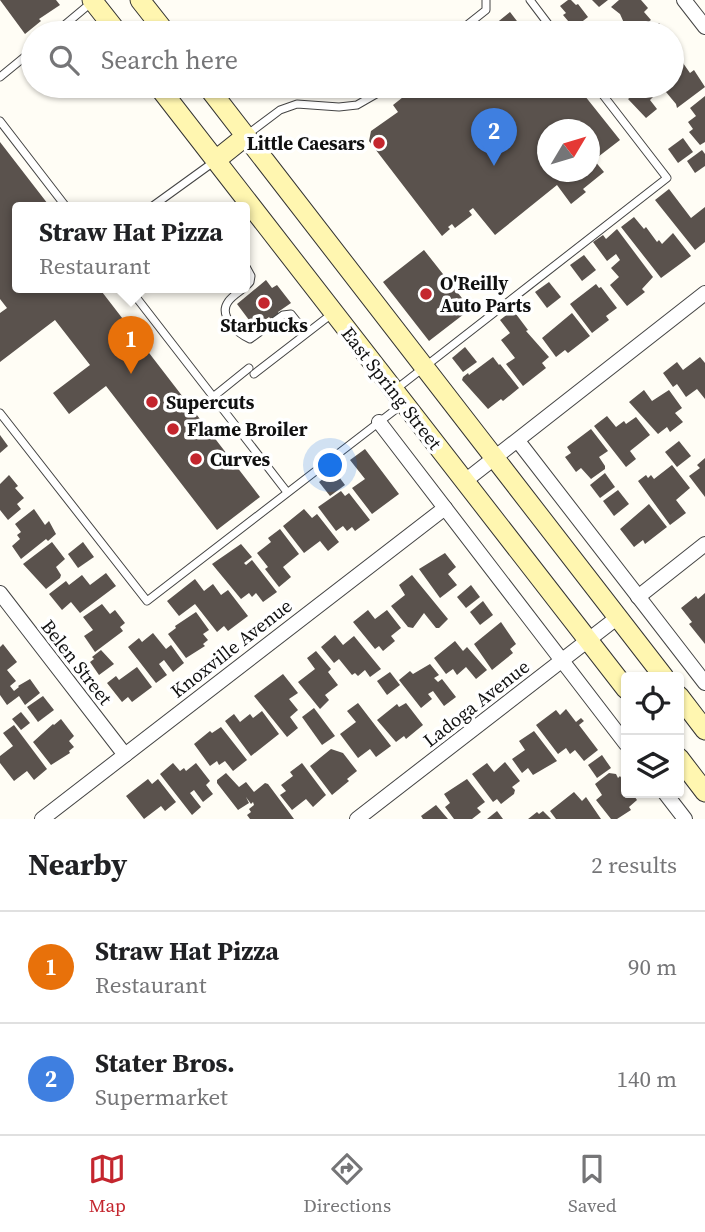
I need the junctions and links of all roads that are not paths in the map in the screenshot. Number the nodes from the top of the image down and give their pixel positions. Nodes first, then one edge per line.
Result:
1 (140, 0) edge
2 (486, 0) edge
3 (530, 0) edge
4 (684, 0) edge
5 (92, 1) edge
6 (69, 21) edge
7 (108, 21) edge
8 (157, 21) edge
9 (472, 21) edge
10 (546, 21) edge
11 (705, 27) edge
12 (21, 60) edge
13 (0, 77) edge
14 (167, 98) edge
15 (216, 98) edge
16 (369, 98) edge
17 (605, 98) edge
18 (0, 121) edge
19 (246, 136) junction
20 (216, 160) junction
21 (62, 202) edge
22 (158, 202) edge
23 (249, 202) edge
24 (250, 204) edge
25 (133, 293) edge
26 (238, 293) edge
27 (705, 293) edge
28 (334, 312) junction
29 (306, 333) junction
30 (424, 367) junction
31 (400, 396) junction
32 (213, 397) junction
33 (0, 412) edge
34 (379, 422) junction
35 (518, 440) junction
36 (495, 458) junction
37 (465, 481) junction
38 (287, 492) junction
39 (445, 508) junction
40 (705, 544) edge
41 (638, 597) junction
42 (2, 599) edge
43 (618, 617) junction
44 (589, 640) junction
45 (561, 661) junction
46 (660, 672) edge
47 (621, 682) edge
48 (705, 683) edge
49 (684, 703) edge
50 (705, 730) edge
51 (621, 738) edge
52 (125, 755) junction
53 (684, 765) edge
54 (705, 792) edge
55 (668, 798) edge
56 (680, 817) edge
57 (42, 819) edge
58 (357, 819) edge

1 - 8 main road
2 - 9 lane
3 - 10 lane
4 - 11 street
5 - 6 lane
5 - 7 main road
12 - 13 lane
14 - 20 main road, East Spring Street
15 - 19 main road, East Spring Street
16 - 19 lane
17 - 30 lane
18 - 21 lane
19 - 20 main road
19 - 30 main road, East Spring Street
20 - 22 lane
20 - 23 main road, East Spring Street
24 - 28 main road, East Spring Street
25 - 32 lane
26 - 29 lane
27 - 35 street
28 - 29 lane
28 - 31 main road, East Spring Street
29 - 32 lane
30 - 31 lane
30 - 36 main road, East Spring Street
31 - 34 lane
31 - 37 main road, East Spring Street
32 - 38 lane
33 - 38 lane
34 - 38 lane
34 - 39 street, East Spring Street
35 - 36 street
35 - 41 street
36 - 37 street
36 - 43 main road, East Spring Street
37 - 44 main road, East Spring Street
39 - 45 street, East Spring Street
39 - 52 street, Knoxville Avenue
40 - 41 street
41 - 48 street
42 - 52 street, Belen Street
43 - 44 street, Ladoga Avenue
43 - 46 main road, East Spring Street
44 - 45 street, Ladoga Avenue
44 - 47 main road, East Spring Street
45 - 51 street, East Spring Street
45 - 58 street, Ladoga Avenue
49 - 50 main road
52 - 57 street, Knoxville Avenue
53 - 54 main road
55 - 56 street

